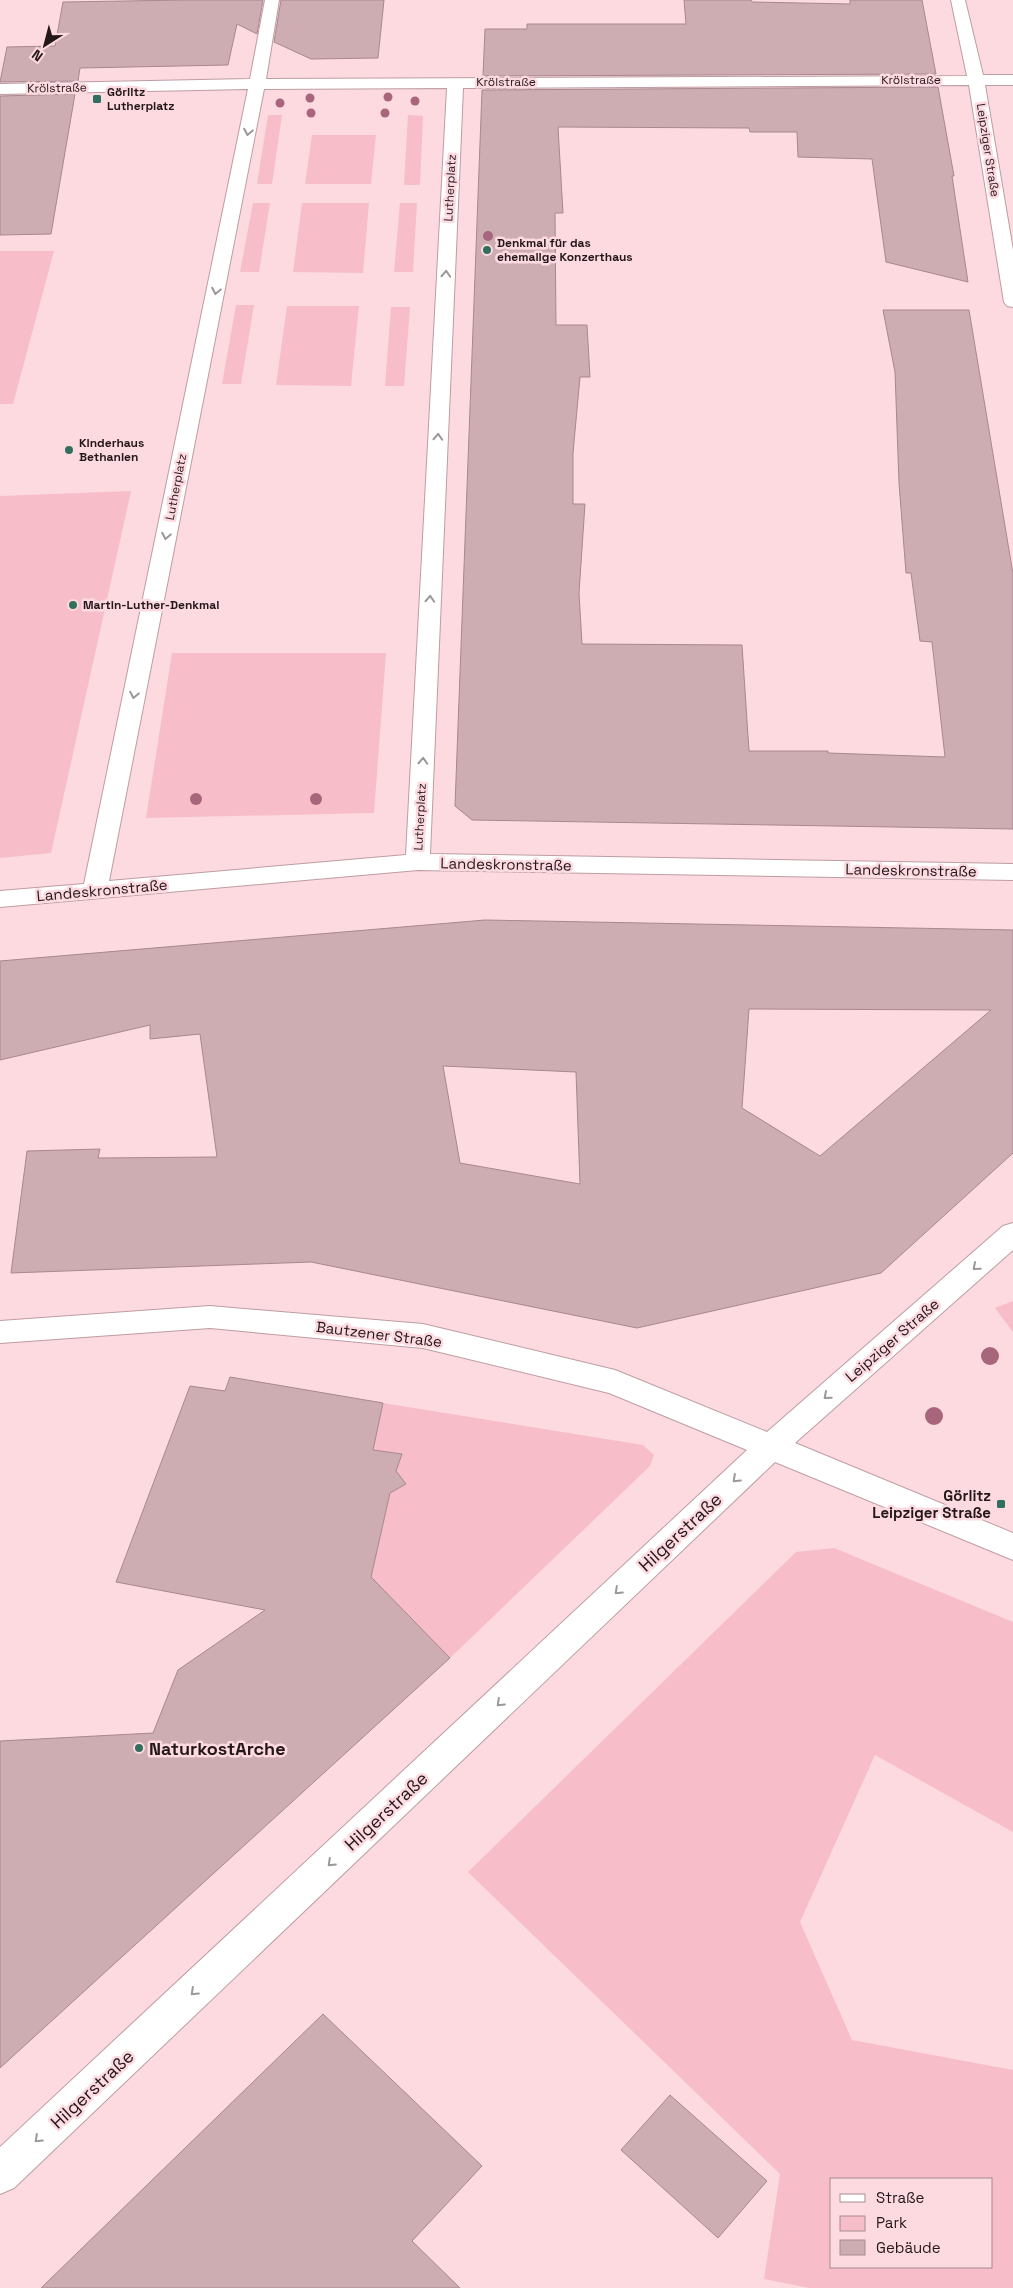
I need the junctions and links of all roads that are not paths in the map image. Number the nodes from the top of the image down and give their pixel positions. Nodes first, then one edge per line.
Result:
1 (272, 0) edge
2 (958, 0) edge
3 (976, 80) junction
4 (1013, 80) edge
5 (455, 82) junction
6 (258, 84) junction
7 (0, 89) edge
8 (1013, 302) edge
9 (418, 862) junction
10 (1013, 872) edge
11 (95, 891) junction
12 (0, 899) edge
13 (1013, 1234) edge
14 (0, 1332) edge
15 (771, 1446) junction
16 (1013, 1547) edge
17 (0, 2174) edge

1 - 6 street, Lutherplatz
2 - 3 street, Leipziger Straße
3 - 4 street, Krölstraße
3 - 5 street, Krölstraße
3 - 8 street, Leipziger Straße
5 - 6 street, Krölstraße
9 -> 5 street, Lutherplatz
6 - 7 street, Krölstraße
6 -> 11 street, Lutherplatz
9 - 10 street, Landeskronstraße
9 - 11 street, Landeskronstraße
11 - 12 street, Landeskronstraße
13 -> 15 street, Leipziger Straße
14 - 15 street, Bautzener Straße
15 - 16 street, Bautzener Straße
15 -> 17 street, Hilgerstraße

